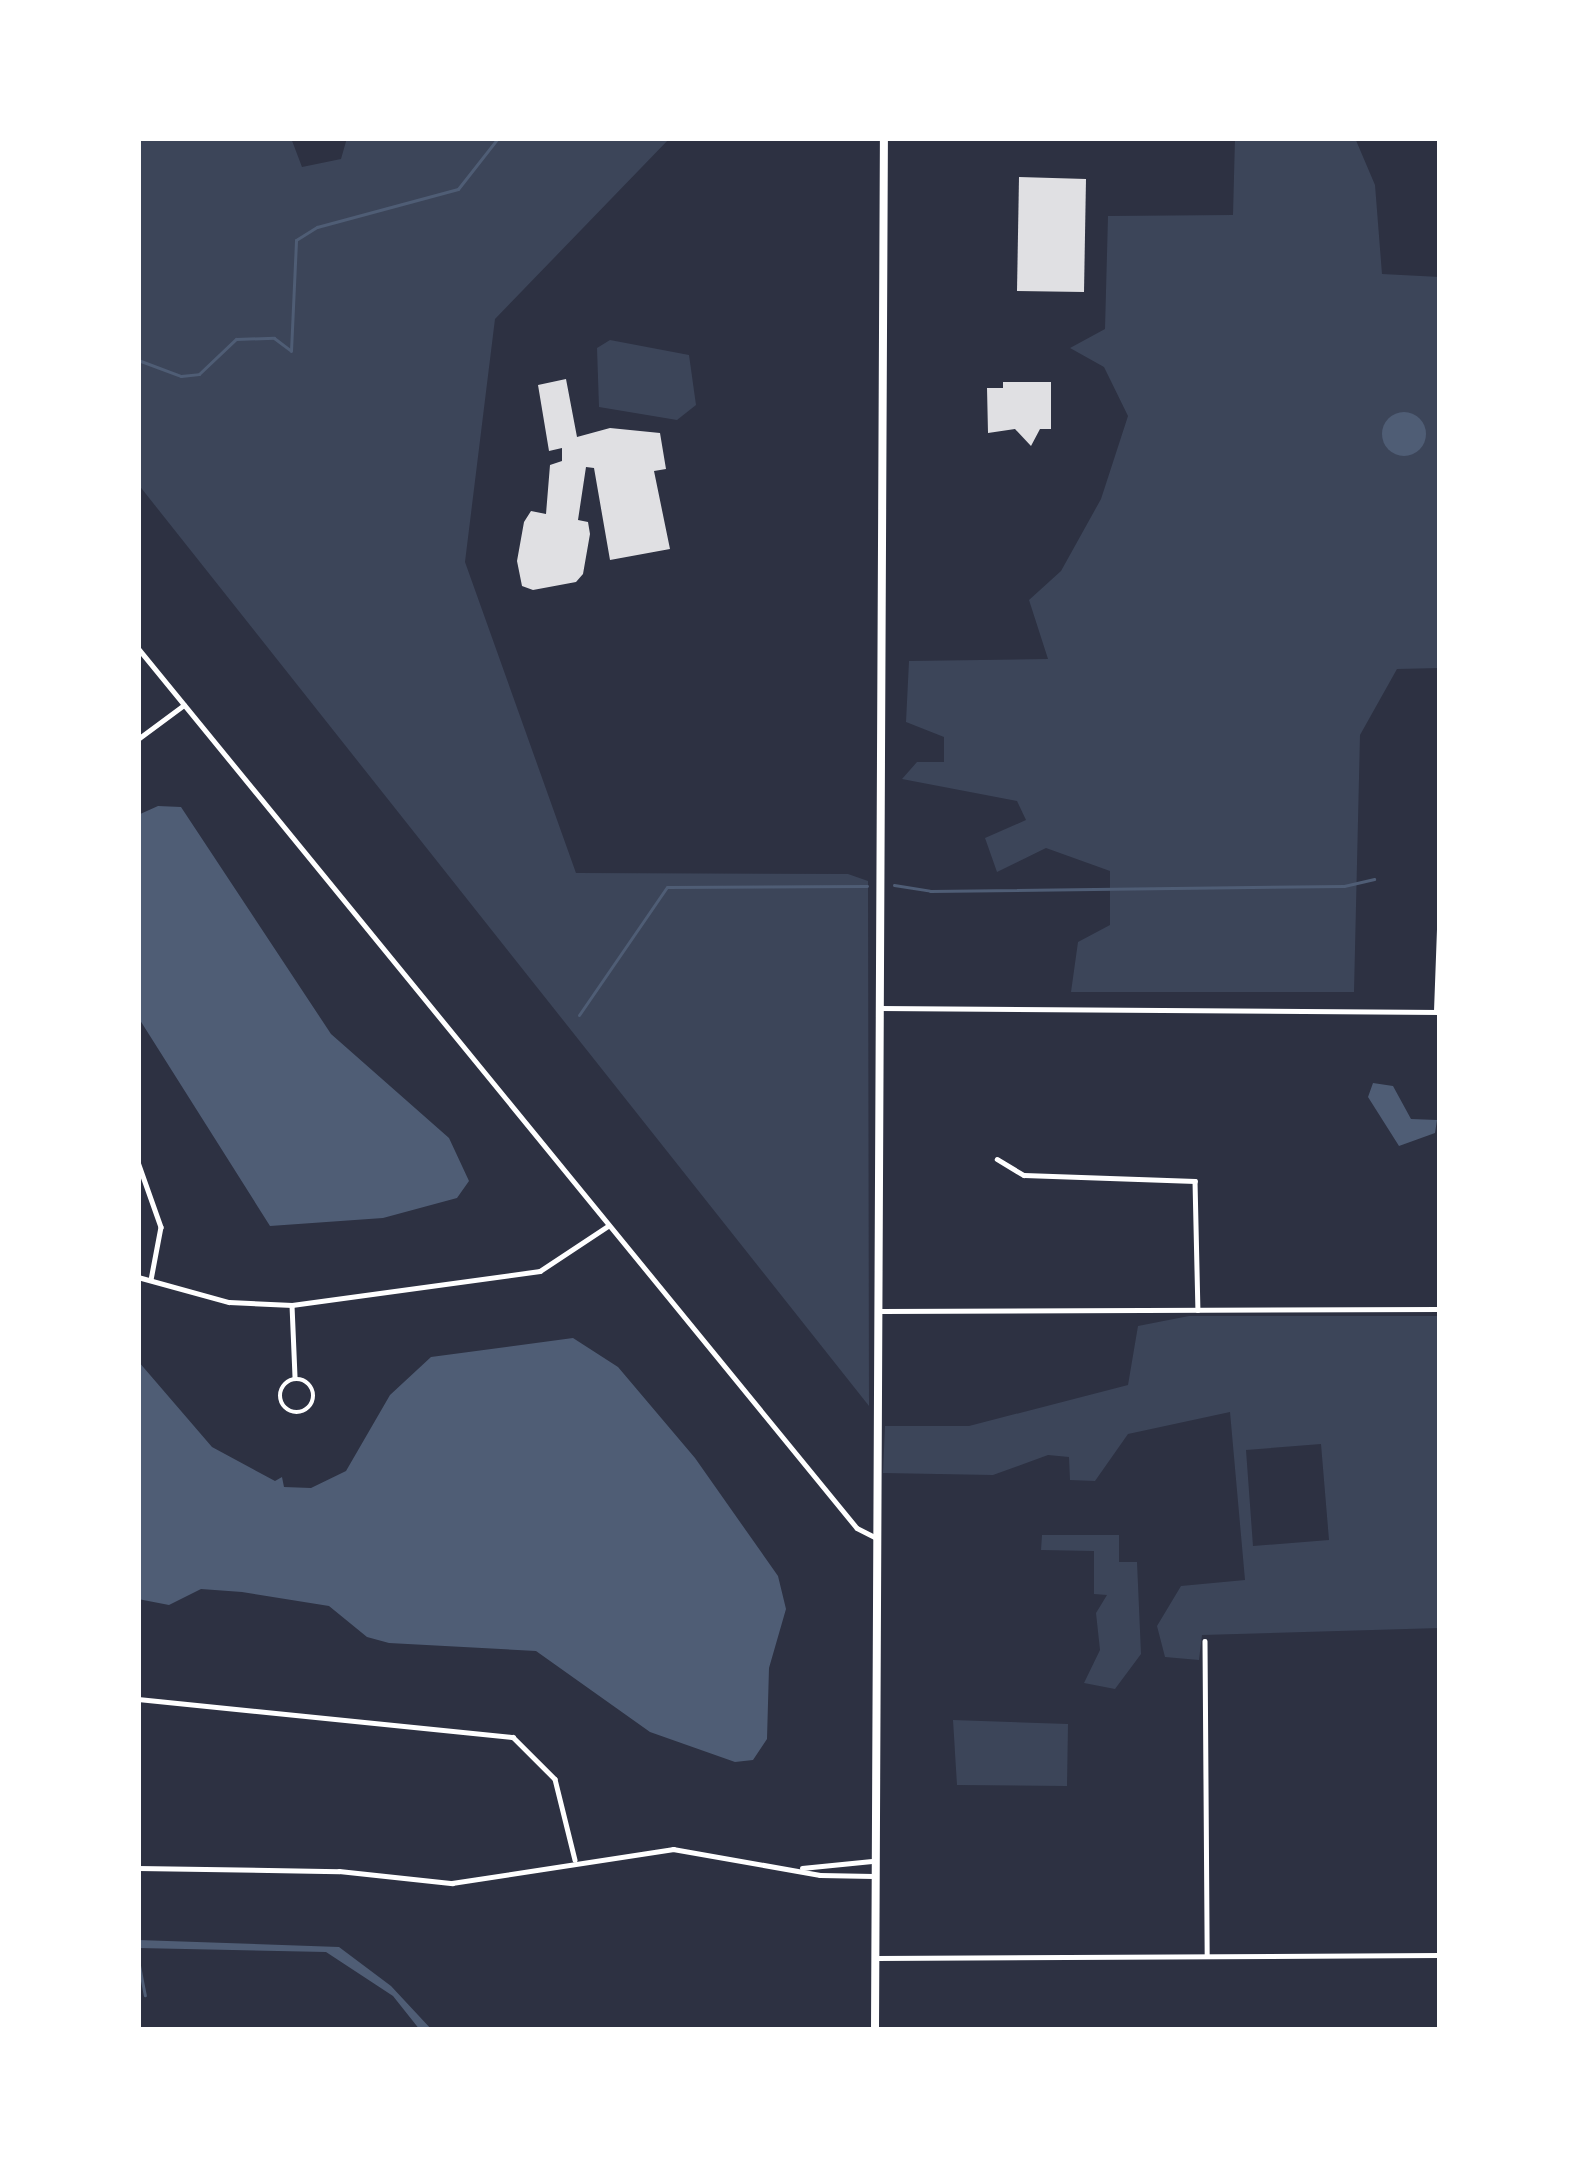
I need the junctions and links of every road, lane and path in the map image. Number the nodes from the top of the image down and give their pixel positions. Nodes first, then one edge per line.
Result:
1 (884, 138) edge
2 (138, 648) edge
3 (184, 705) junction
4 (138, 739) edge
5 (1440, 900) edge
6 (880, 1008) junction
7 (1438, 1011) edge
8 (997, 1159) dead end
9 (138, 1162) edge
10 (608, 1226) junction
11 (138, 1277) edge
12 (151, 1280) junction
13 (292, 1306) junction
14 (1440, 1309) edge
15 (1198, 1310) junction
16 (877, 1311) junction
17 (295, 1379) junction
18 (875, 1537) junction
19 (1204, 1641) dead end
20 (138, 1699) edge
21 (575, 1860) junction
22 (872, 1861) junction
23 (138, 1868) edge
24 (802, 1868) junction
25 (873, 1876) junction
26 (1440, 1955) edge
27 (1208, 1956) junction
28 (874, 1958) junction
29 (874, 2030) edge

1 - 6 main road
2 - 3 street
3 - 4 street
3 - 10 street
5 - 7 street
6 - 7 street
6 - 16 main road
8 - 15 street
9 - 12 street
10 - 13 street
10 - 18 street
11 - 12 street
12 - 13 street
13 - 17 street
14 - 15 street
15 - 16 street
16 - 18 main road
17 - 17 street
18 - 22 main road
19 - 27 street
20 - 21 street
21 - 23 street
21 - 24 street
22 - 24 street
22 - 25 main road
24 - 25 street
25 - 28 main road
26 - 27 street
27 - 28 street
28 - 29 main road

